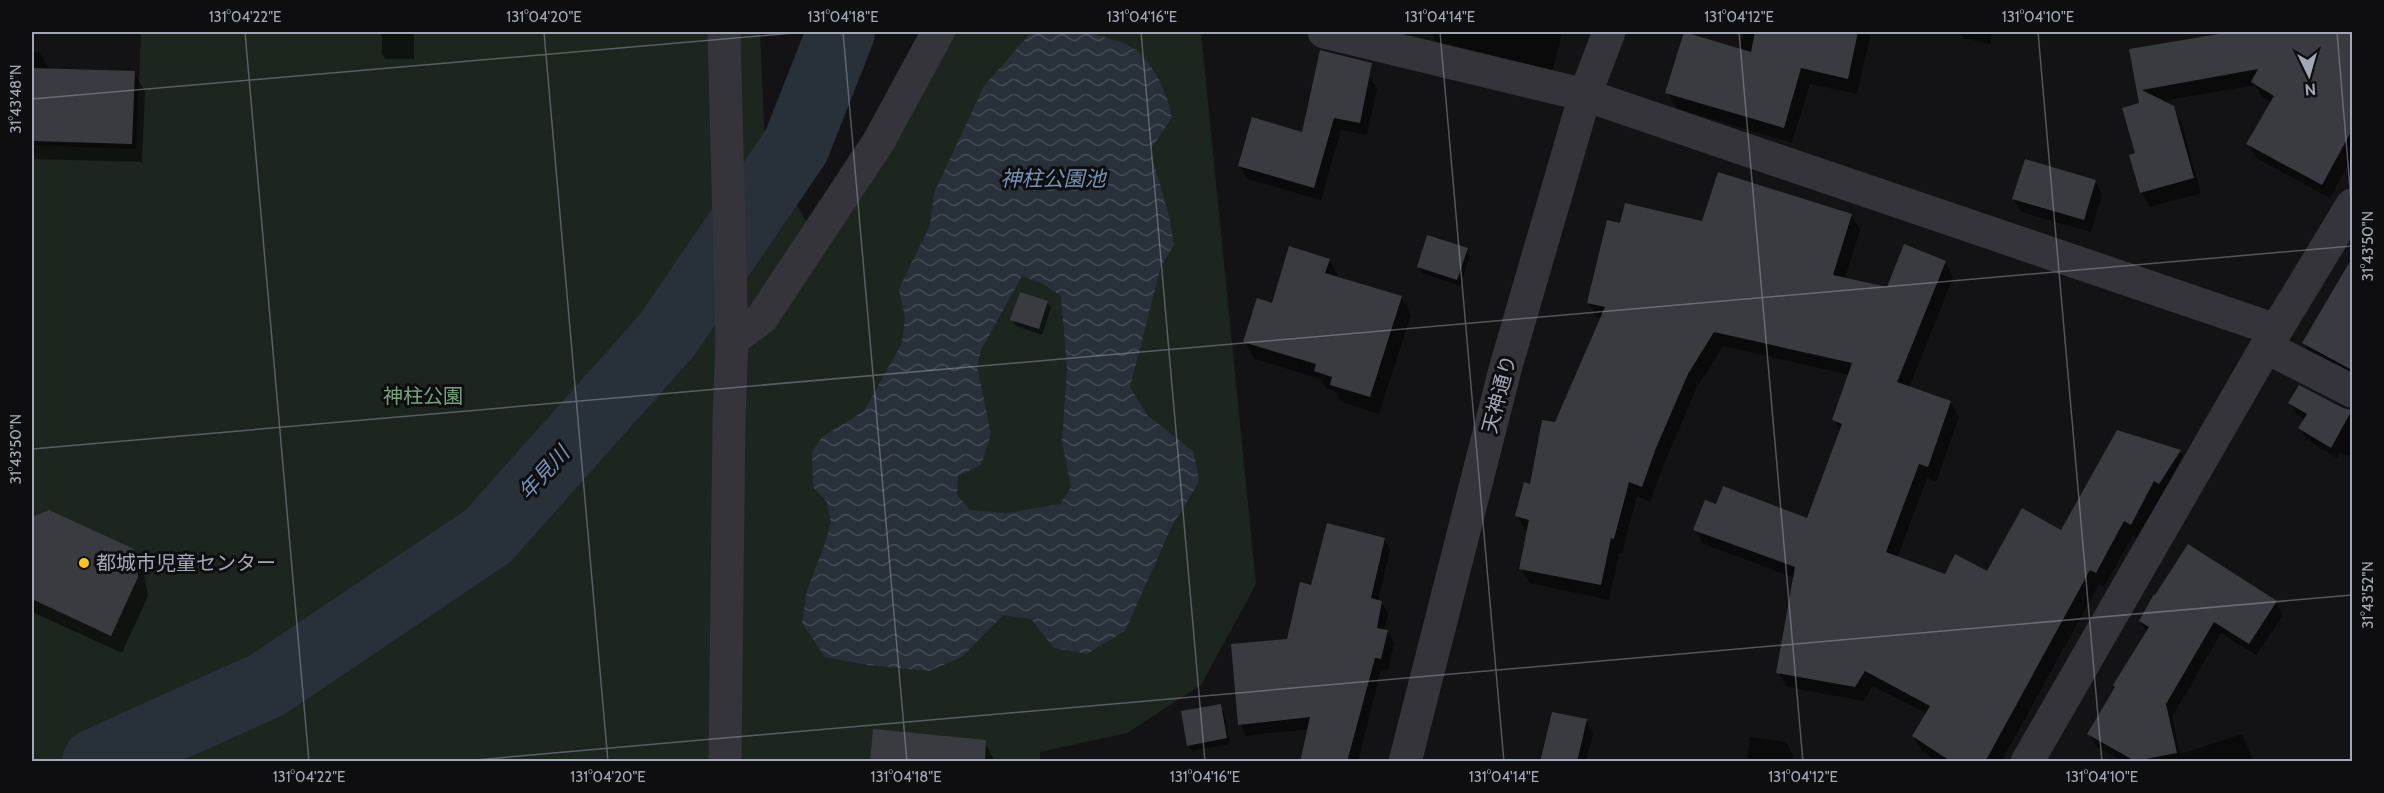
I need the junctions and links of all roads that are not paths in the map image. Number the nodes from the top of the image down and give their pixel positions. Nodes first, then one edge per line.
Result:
1 (724, 32) edge
2 (938, 32) edge
3 (1324, 32) edge
4 (1609, 32) edge
5 (1585, 95) junction
6 (2352, 205) edge
7 (2271, 338) junction
8 (732, 340) junction
9 (2352, 391) edge
10 (725, 762) edge
11 (1405, 762) edge
12 (2027, 762) edge

1 - 8 street
2 - 8 street
3 - 5 street
4 - 5 street, 天神通り
5 - 7 street
5 - 11 street, 天神通り
6 - 7 street
7 - 9 street
7 - 12 street
8 - 10 street

